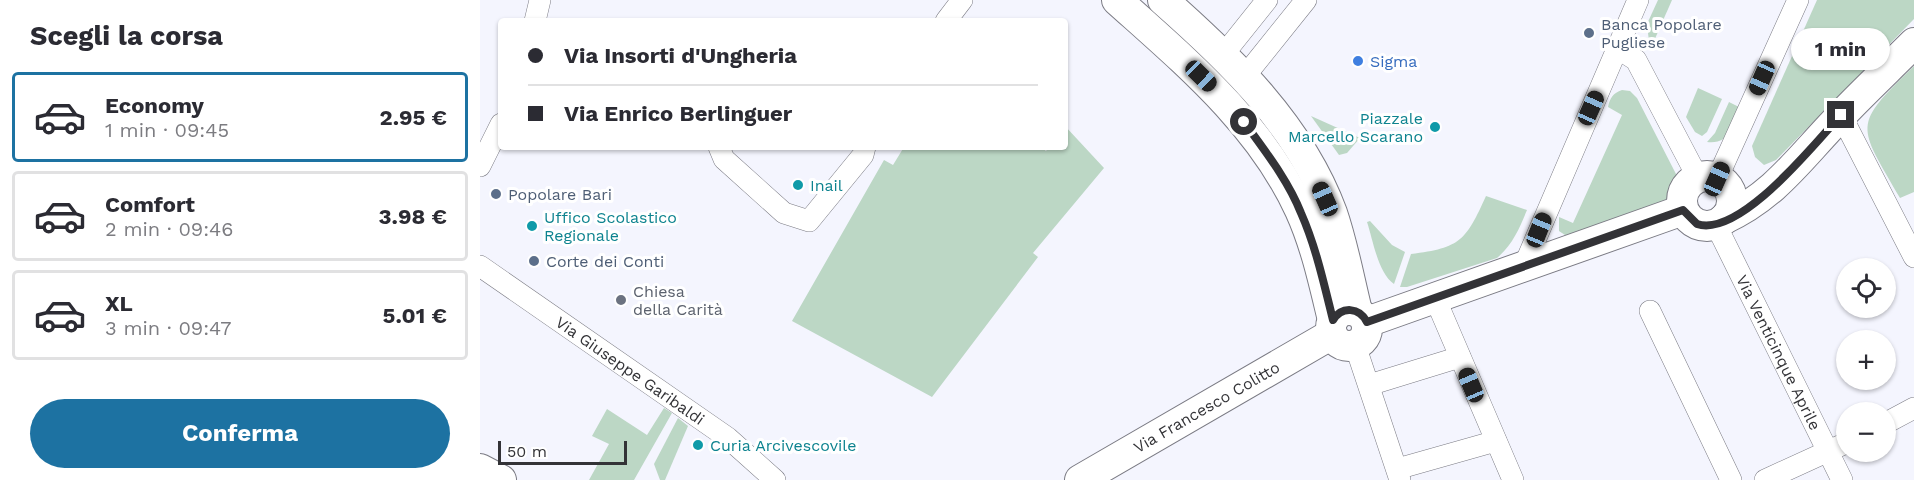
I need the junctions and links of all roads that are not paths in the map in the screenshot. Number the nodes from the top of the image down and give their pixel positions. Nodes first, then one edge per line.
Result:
1 (540, 0) edge
2 (962, 0) edge
3 (1117, 0) edge
4 (1163, 0) edge
5 (1267, 0) edge
6 (1306, 0) edge
7 (1638, 0) edge
8 (1798, 0) edge
9 (536, 18) edge
10 (948, 18) edge
11 (1914, 43) edge
12 (1617, 48) junction
13 (1223, 55) junction
14 (1245, 76) junction
15 (1841, 115) junction
16 (498, 130) edge
17 (720, 150) edge
18 (864, 150) edge
19 (1808, 151) junction
20 (480, 166) edge
21 (1713, 180) junction
22 (1683, 210) junction
23 (1720, 222) junction
24 (1914, 257) edge
25 (480, 266) edge
26 (1524, 266) junction
27 (1435, 298) junction
28 (1650, 311) dead end
29 (1349, 326) junction
30 (1460, 357) junction
31 (1369, 385) junction
32 (1914, 408) edge
33 (1896, 418) edge
34 (1496, 441) junction
35 (1836, 443) edge
36 (1836, 448) edge
37 (1840, 462) edge
38 (480, 469) edge
39 (1399, 475) edge
40 (501, 480) edge
41 (775, 480) edge
42 (1080, 480) edge
43 (1513, 480) edge
44 (1731, 480) edge
45 (1765, 480) edge
46 (1842, 480) edge

1 - 9 street
2 - 10 street
3 - 29 main road
4 - 13 main road
5 - 13 street
6 - 14 street
7 - 12 street
8 - 21 street
11 - 15 main road
12 - 21 street
12 - 26 street
13 - 14 main road
14 - 29 main road
15 - 19 main road
15 - 24 street
16 - 20 street
17 - 18 street
19 - 21 main road
19 - 23 main road
21 - 22 main road
21 - 23 main road
22 - 23 main road
22 - 26 main road, Via Francesco Colitto
23 - 35 street, Via Venticinque Aprile
25 - 41 street, Via Giuseppe Garibaldi
26 - 27 main road, Via Francesco Colitto
27 - 29 main road, Via Francesco Colitto
27 - 30 street
28 - 44 street
29 - 31 street
29 - 42 main road, Via Francesco Colitto
30 - 31 street
30 - 34 street
31 - 39 street
32 - 33 street
34 - 39 street
34 - 43 street
36 - 45 street
37 - 46 street, Via Venticinque Aprile
38 - 40 main road

